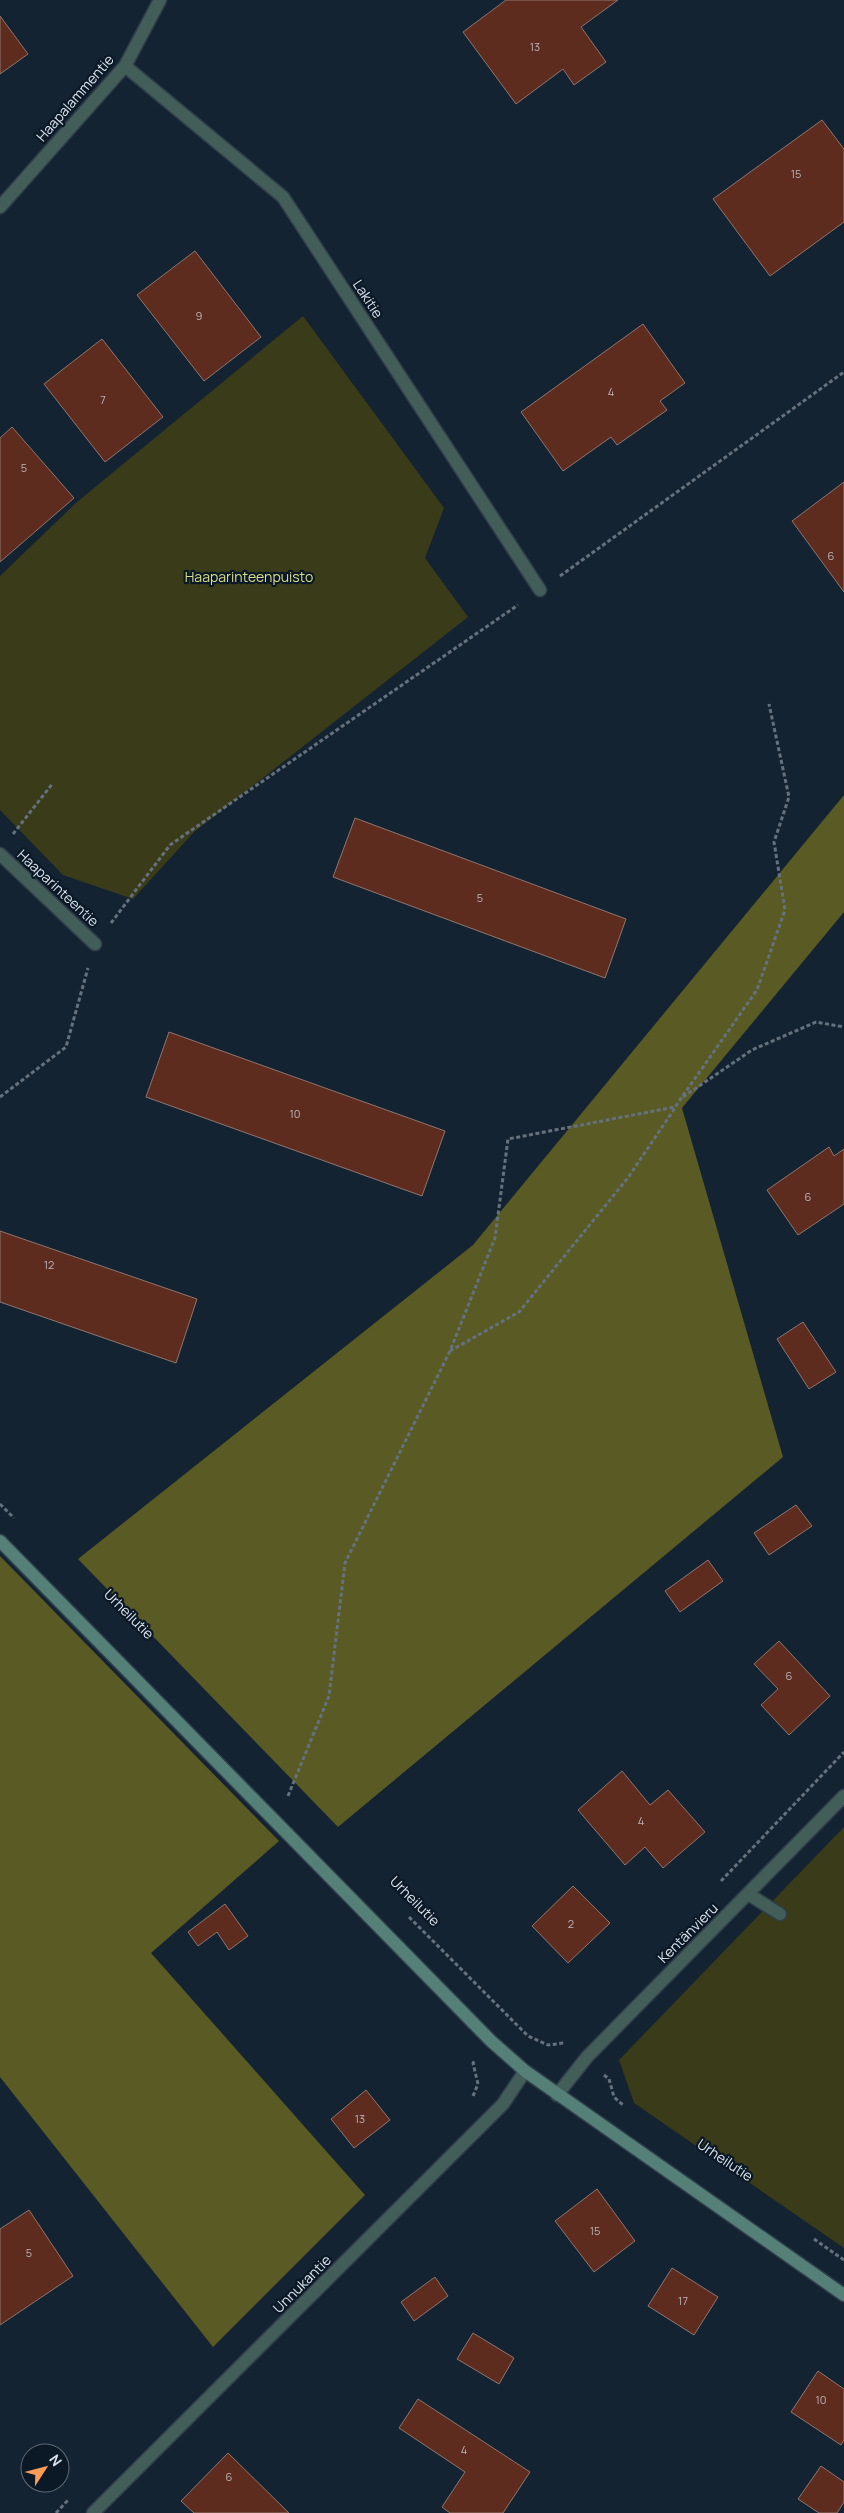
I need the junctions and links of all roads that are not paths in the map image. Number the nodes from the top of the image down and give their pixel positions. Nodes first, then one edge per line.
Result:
1 (160, 0) edge
2 (125, 66) junction
3 (0, 207) edge
4 (540, 590) road end
5 (0, 854) edge
6 (95, 944) road end
7 (0, 1541) edge
8 (844, 1796) edge
9 (748, 1894) junction
10 (780, 1914) dead end
11 (525, 2071) junction
12 (557, 2095) junction
13 (844, 2295) edge
14 (93, 2513) edge

1 - 2 street, Haapalammentie
2 - 3 street, Haapalammentie
2 - 4 street, Lakitie
5 - 6 street, Haaparinteentie
7 - 11 street
8 - 9 street, Kentänvieru
9 - 10 street
9 - 12 street, Kentänvieru
11 - 12 street
11 - 14 street, Unnukantie
12 - 13 street

